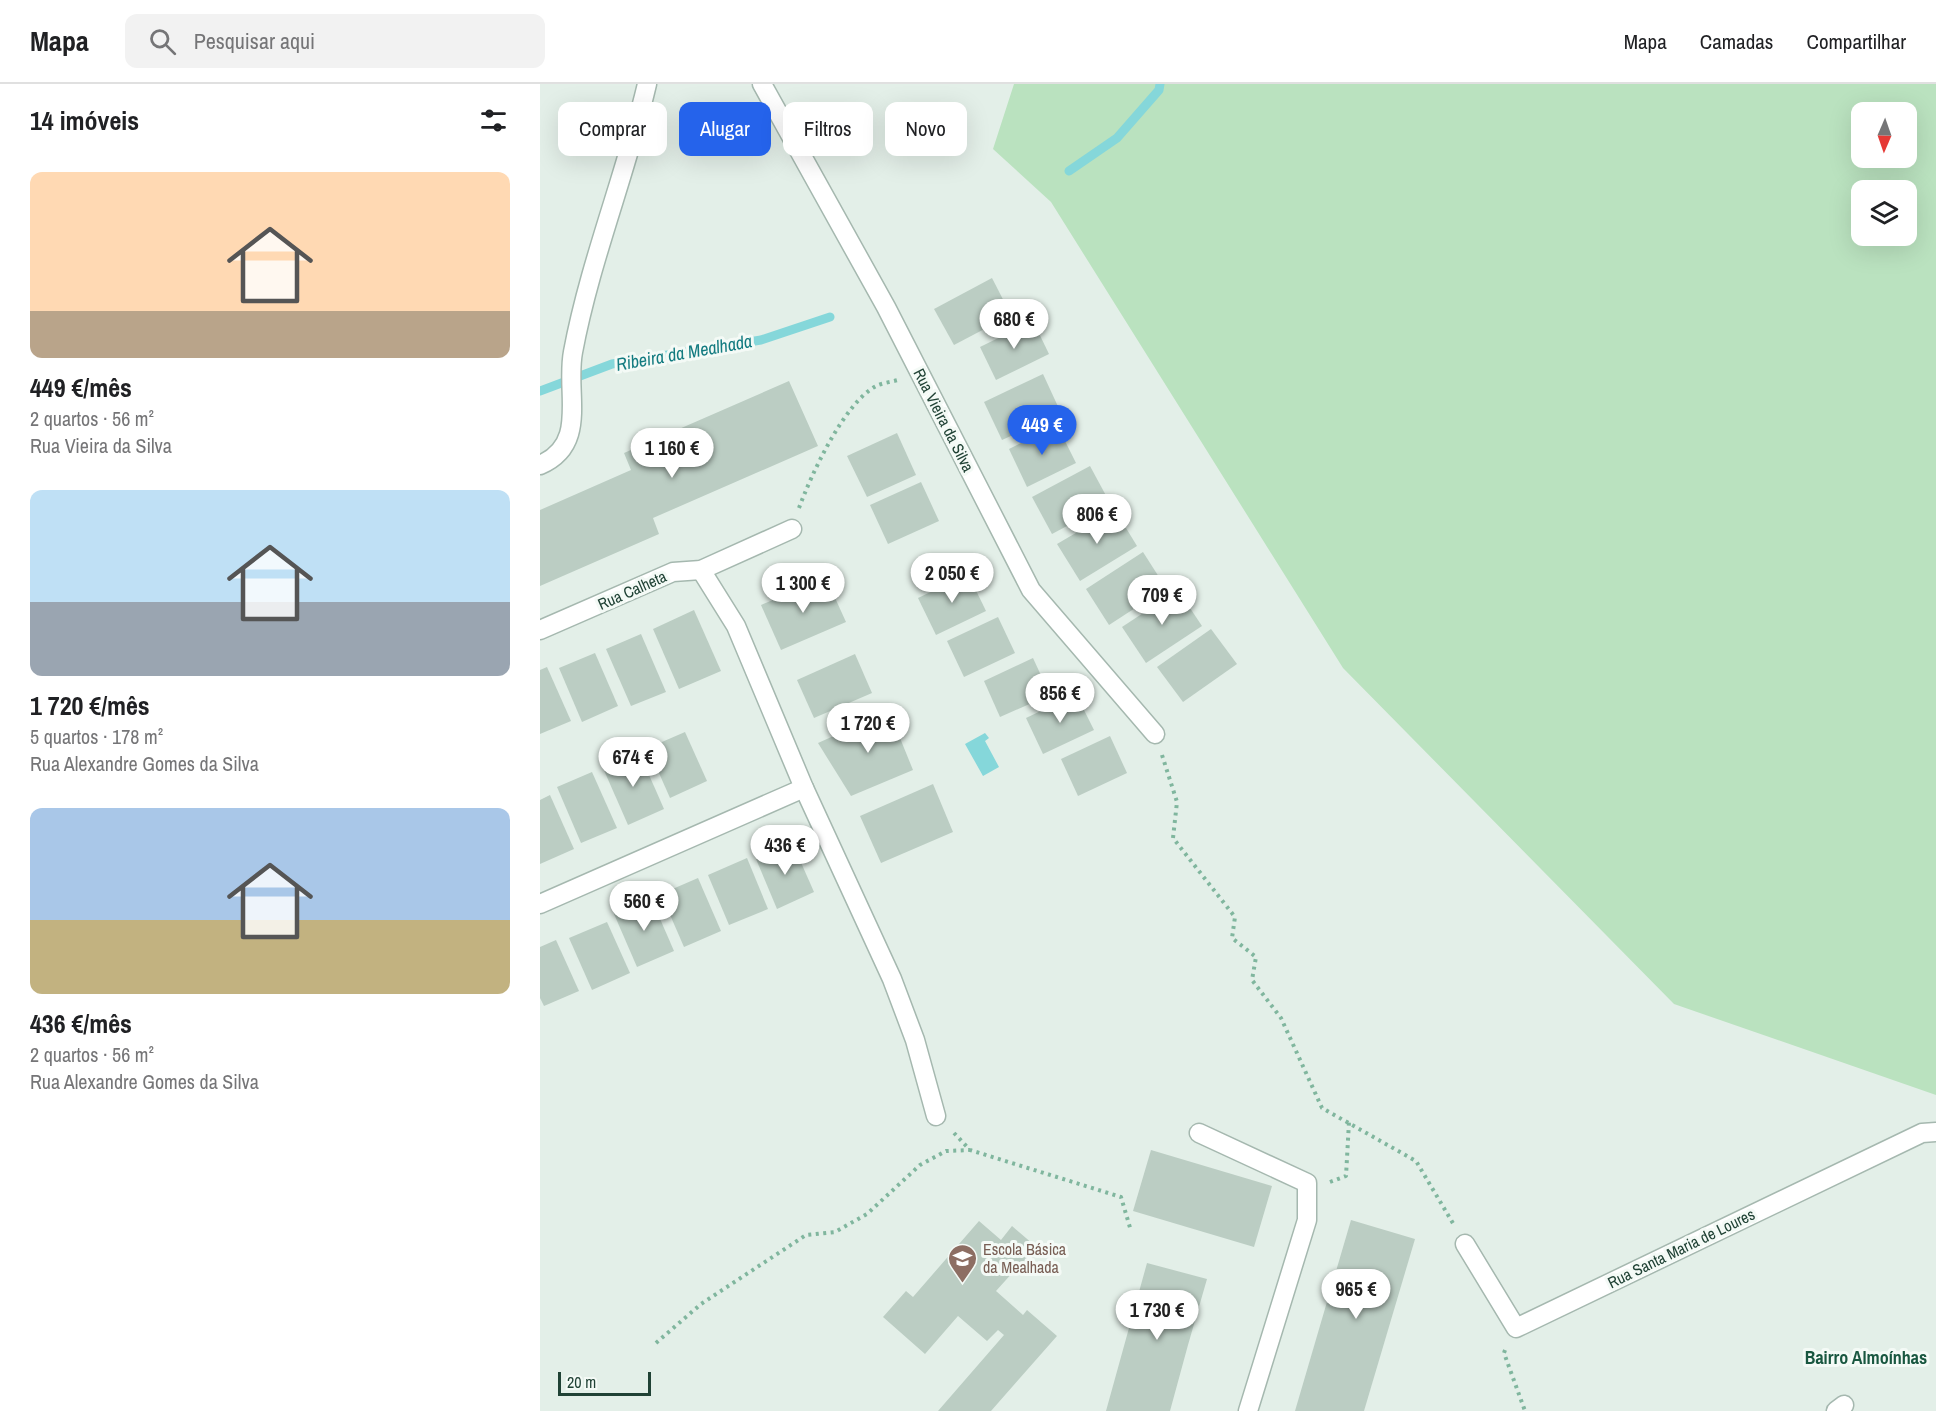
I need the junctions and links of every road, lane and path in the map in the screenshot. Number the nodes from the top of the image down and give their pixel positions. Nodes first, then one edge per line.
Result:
1 (762, 84) edge
2 (648, 85) edge
3 (920, 374) junction
4 (540, 465) edge
5 (792, 529) joint
6 (701, 570) junction
7 (540, 630) edge
8 (1155, 734) joint
9 (804, 788) junction
10 (540, 904) edge
11 (936, 1116) joint
12 (1349, 1122) junction
13 (1936, 1132) edge
14 (1199, 1133) dead end
15 (970, 1150) junction
16 (1307, 1190) junction
17 (1131, 1230) dead end
18 (1465, 1244) joint
19 (1516, 1328) junction
20 (657, 1343) dead end
21 (1248, 1411) edge
22 (1525, 1411) edge

1 - 3 street, Rua Vieira da Silva
2 - 4 street
3 - 5 path
3 - 8 street, Rua Vieira da Silva
5 - 6 street, Rua Calheta
6 - 7 street, Rua Calheta
6 - 9 street
8 - 12 path
9 - 10 street
9 - 11 street
11 - 15 path
12 - 16 path
12 - 18 path
13 - 19 street, Rua Santa Maria de Loures
14 - 16 street
15 - 17 path
15 - 20 path
16 - 21 street
18 - 19 street
19 - 22 path

